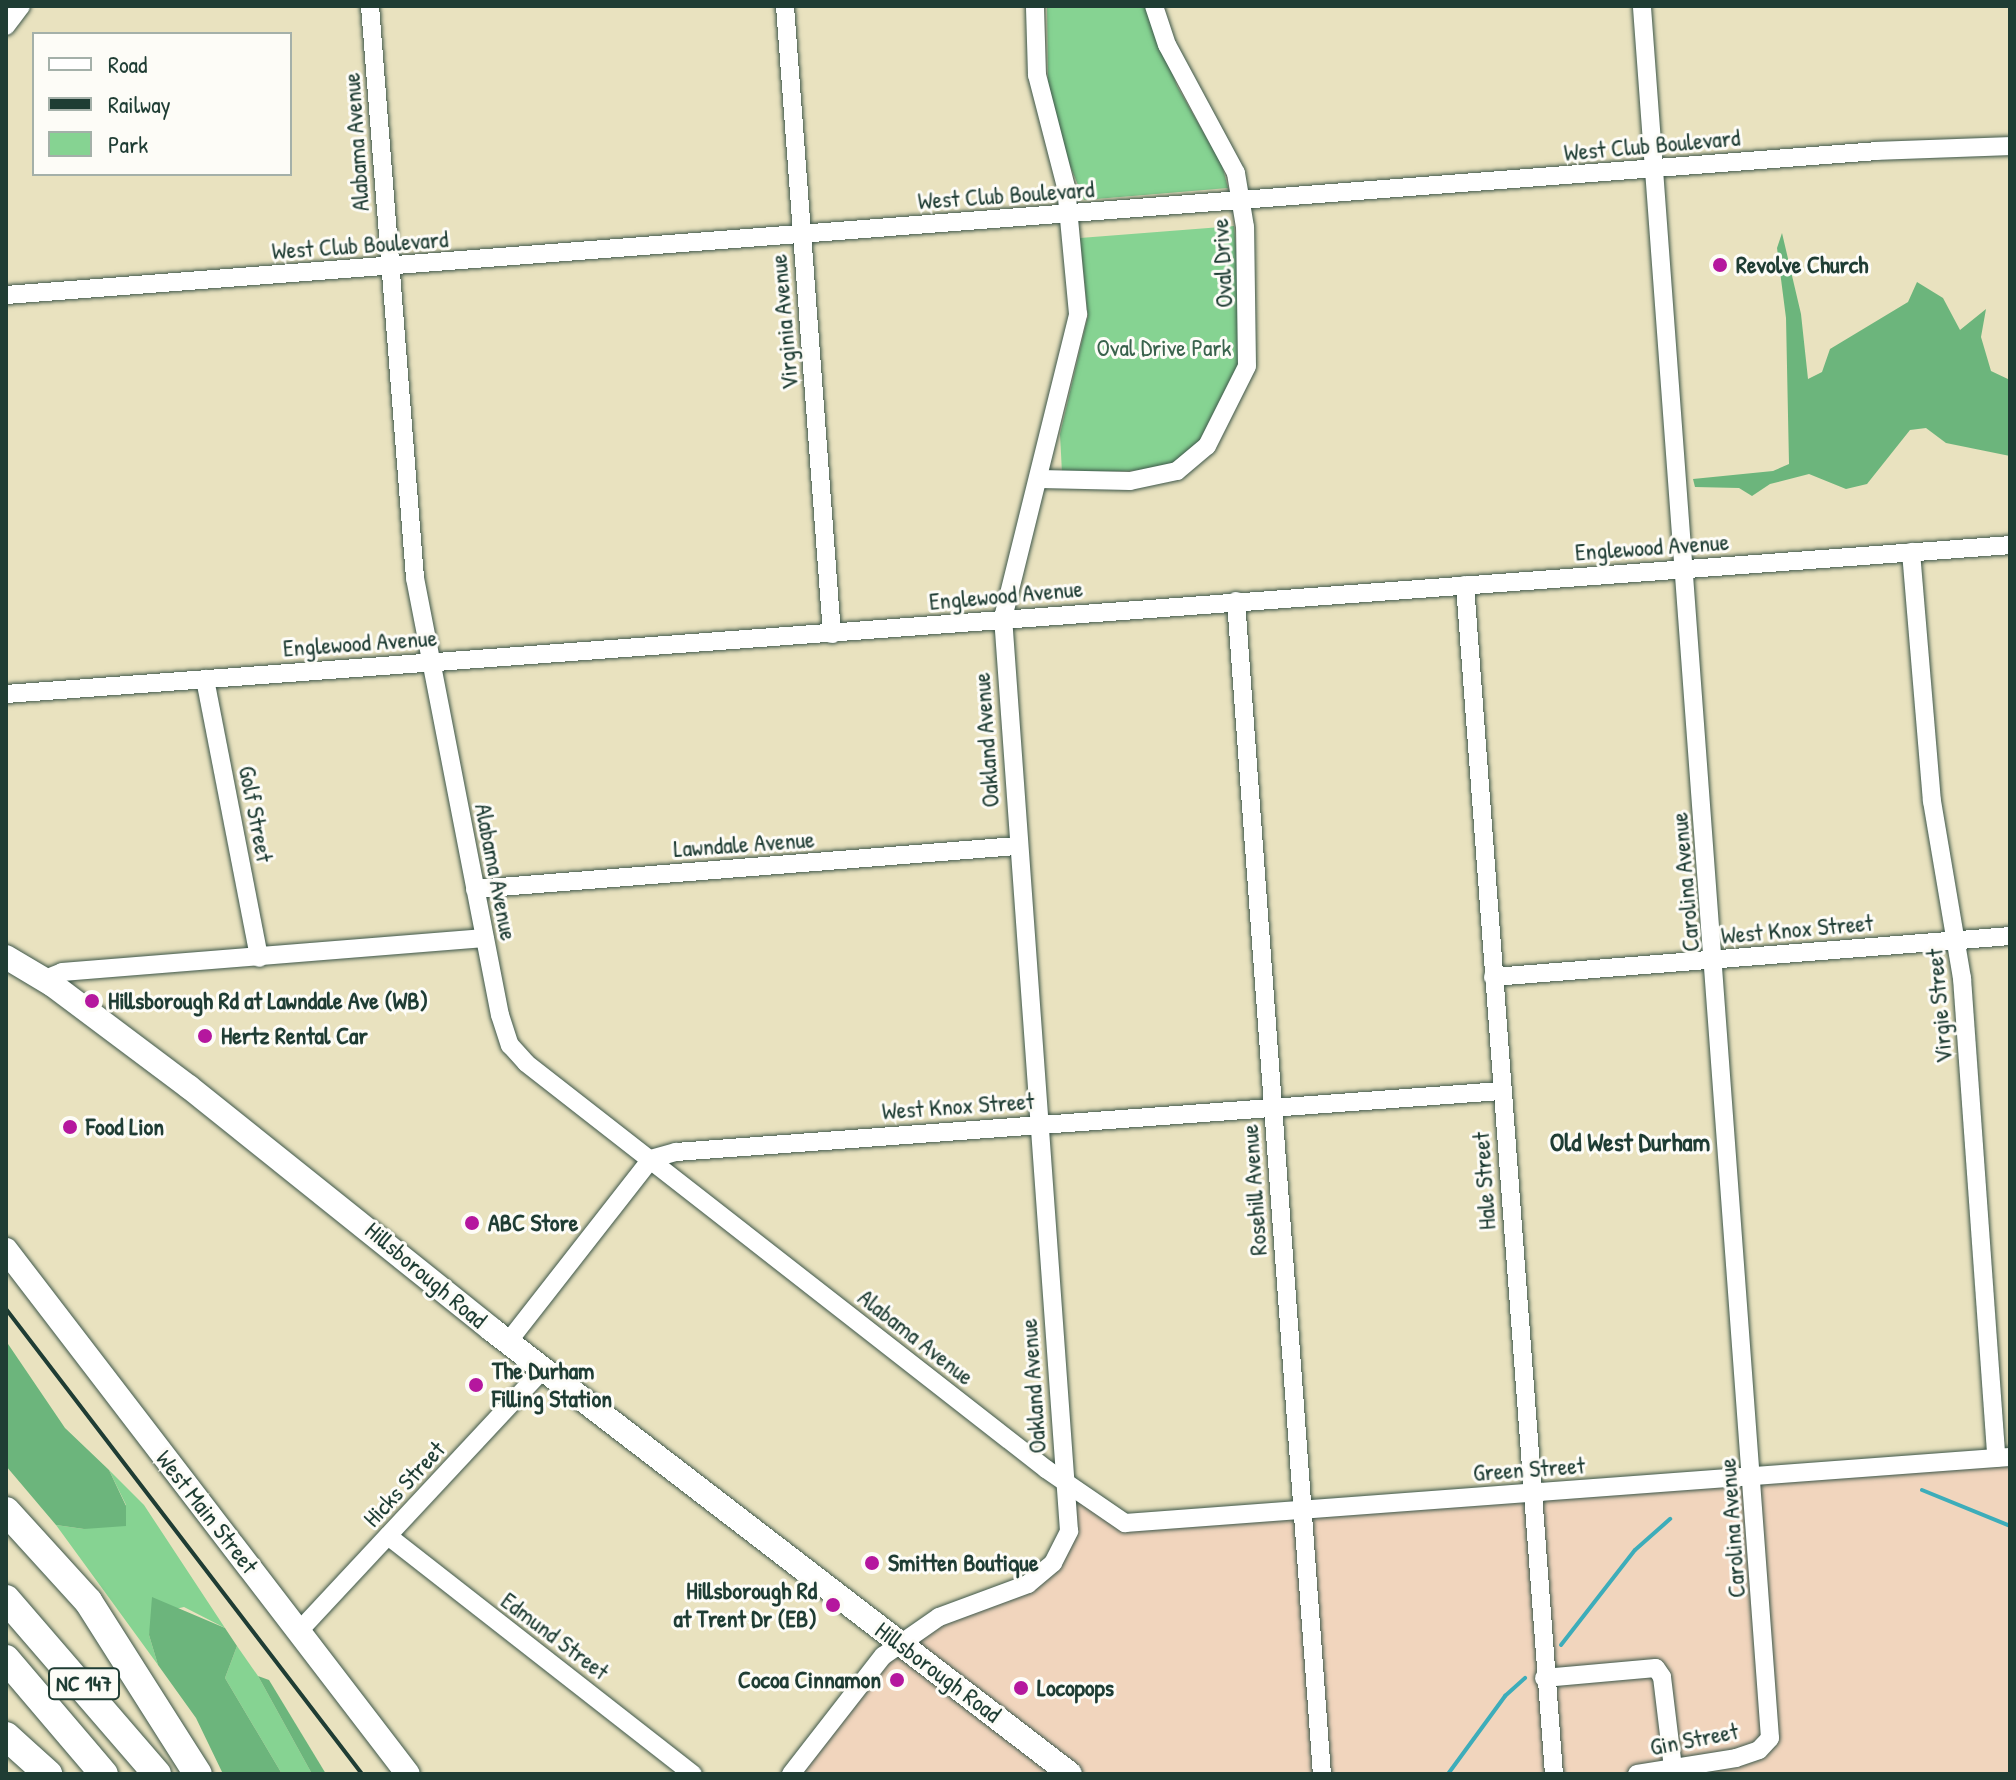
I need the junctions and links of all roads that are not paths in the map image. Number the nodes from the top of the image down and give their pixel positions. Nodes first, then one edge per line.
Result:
1 (21, 6) edge
2 (370, 6) edge
3 (785, 6) edge
4 (1035, 6) edge
5 (1154, 6) edge
6 (1642, 6) edge
7 (6, 26) edge
8 (2010, 146) edge
9 (1654, 169) junction
10 (1242, 201) junction
11 (1068, 214) junction
12 (801, 234) junction
13 (389, 267) junction
14 (6, 295) edge
15 (1040, 479) junction
16 (2010, 545) edge
17 (1911, 552) junction
18 (1684, 569) junction
19 (1465, 585) junction
20 (1236, 601) junction
21 (1003, 618) junction
22 (832, 634) junction
23 (432, 662) junction
24 (205, 679) junction
25 (6, 694) edge
26 (1017, 846) junction
27 (475, 889) junction
28 (2010, 936) edge
29 (485, 938) junction
30 (1958, 940) junction
31 (6, 957) edge
32 (259, 958) junction
33 (1715, 959) junction
34 (1493, 977) junction
35 (49, 982) junction
36 (1501, 1091) junction
37 (1272, 1107) junction
38 (1039, 1123) junction
39 (651, 1159) junction
40 (6, 1250) edge
41 (508, 1342) junction
42 (543, 1369) junction
43 (2003, 1457) edge
44 (1753, 1476) junction
45 (1063, 1482) junction
46 (1531, 1492) junction
47 (6, 1511) edge
48 (1303, 1511) junction
49 (388, 1536) junction
50 (6, 1599) edge
51 (299, 1631) junction
52 (899, 1642) junction
53 (6, 1659) edge
54 (1544, 1678) junction
55 (6, 1736) edge
56 (1759, 1750) joint
57 (1673, 1768) junction
58 (48, 1774) edge
59 (104, 1774) edge
60 (157, 1774) edge
61 (198, 1774) edge
62 (408, 1774) edge
63 (693, 1774) edge
64 (791, 1774) edge
65 (1070, 1774) edge
66 (1322, 1774) edge
67 (1554, 1774) edge
68 (1637, 1774) edge

1 - 7 street
2 - 13 street, Alabama Avenue
3 - 12 street, Virginia Avenue
4 - 11 street, Oakland Avenue
5 - 10 street, Oval Drive
6 - 9 street, Carolina Avenue
8 - 9 street, West Club Boulevard
9 - 10 street, West Club Boulevard
9 - 18 street, Carolina Avenue
10 - 11 street, West Club Boulevard
10 - 15 street, Oval Drive
11 - 12 street, West Club Boulevard
11 - 15 street, Oakland Avenue
12 - 13 street, West Club Boulevard
12 - 22 street, Virginia Avenue
13 - 14 street, West Club Boulevard
13 - 23 street, Alabama Avenue
15 - 21 street, Oakland Avenue
16 - 17 street, Englewood Avenue
17 - 18 street, Englewood Avenue
17 - 30 street, Virgie Street
18 - 19 street, Englewood Avenue
18 - 33 street, Carolina Avenue
19 - 20 street, Englewood Avenue
19 - 34 street, Hale Street
20 - 21 street, Englewood Avenue
20 - 37 street, Rosehill Avenue
21 - 22 street, Englewood Avenue
21 - 26 street, Oakland Avenue
22 - 23 street, Englewood Avenue
23 - 24 street, Englewood Avenue
23 - 27 street, Alabama Avenue
24 - 25 street, Englewood Avenue
24 - 32 street, Golf Street
26 - 27 street, Lawndale Avenue
26 - 38 street, Oakland Avenue
27 - 29 street, Alabama Avenue
28 - 30 street, West Knox Street
29 - 32 street
29 - 39 street, Alabama Avenue
30 - 33 street, West Knox Street
30 - 43 street, Virgie Street
31 - 35 main road, Hillsborough Road
32 - 35 street
33 - 34 street, West Knox Street
33 - 44 street, Carolina Avenue
34 - 36 street, Hale Street
35 - 41 main road, Hillsborough Road
36 - 37 street, West Knox Street
36 - 46 street, Hale Street
37 - 38 street, West Knox Street
37 - 48 street, Rosehill Avenue
38 - 39 street, West Knox Street
38 - 45 street, Oakland Avenue
39 - 41 street
39 - 45 street, Alabama Avenue
40 - 51 main road, West Main Street
41 - 42 main road, Hillsborough Road
42 - 49 street, Hicks Street
42 - 52 main road, Hillsborough Road
43 - 44 street, Green Street
44 - 46 street, Green Street
44 - 56 street, Carolina Avenue
45 - 48 street, Green Street
45 - 52 street, Oakland Avenue
46 - 48 street, Green Street
46 - 54 street, Hale Street
47 - 61 highway
48 - 66 street, Rosehill Avenue
49 - 51 street, Hicks Street
49 - 63 street, Edmund Street
50 - 60 highway, NC 147
51 - 62 main road, West Main Street
52 - 64 street, Oakland Avenue
52 - 65 main road, Hillsborough Road
53 - 59 highway, NC 147
54 - 57 street
54 - 67 street, Hale Street
55 - 58 highway
56 - 57 street, Gin Street
57 - 68 street, Gin Street

